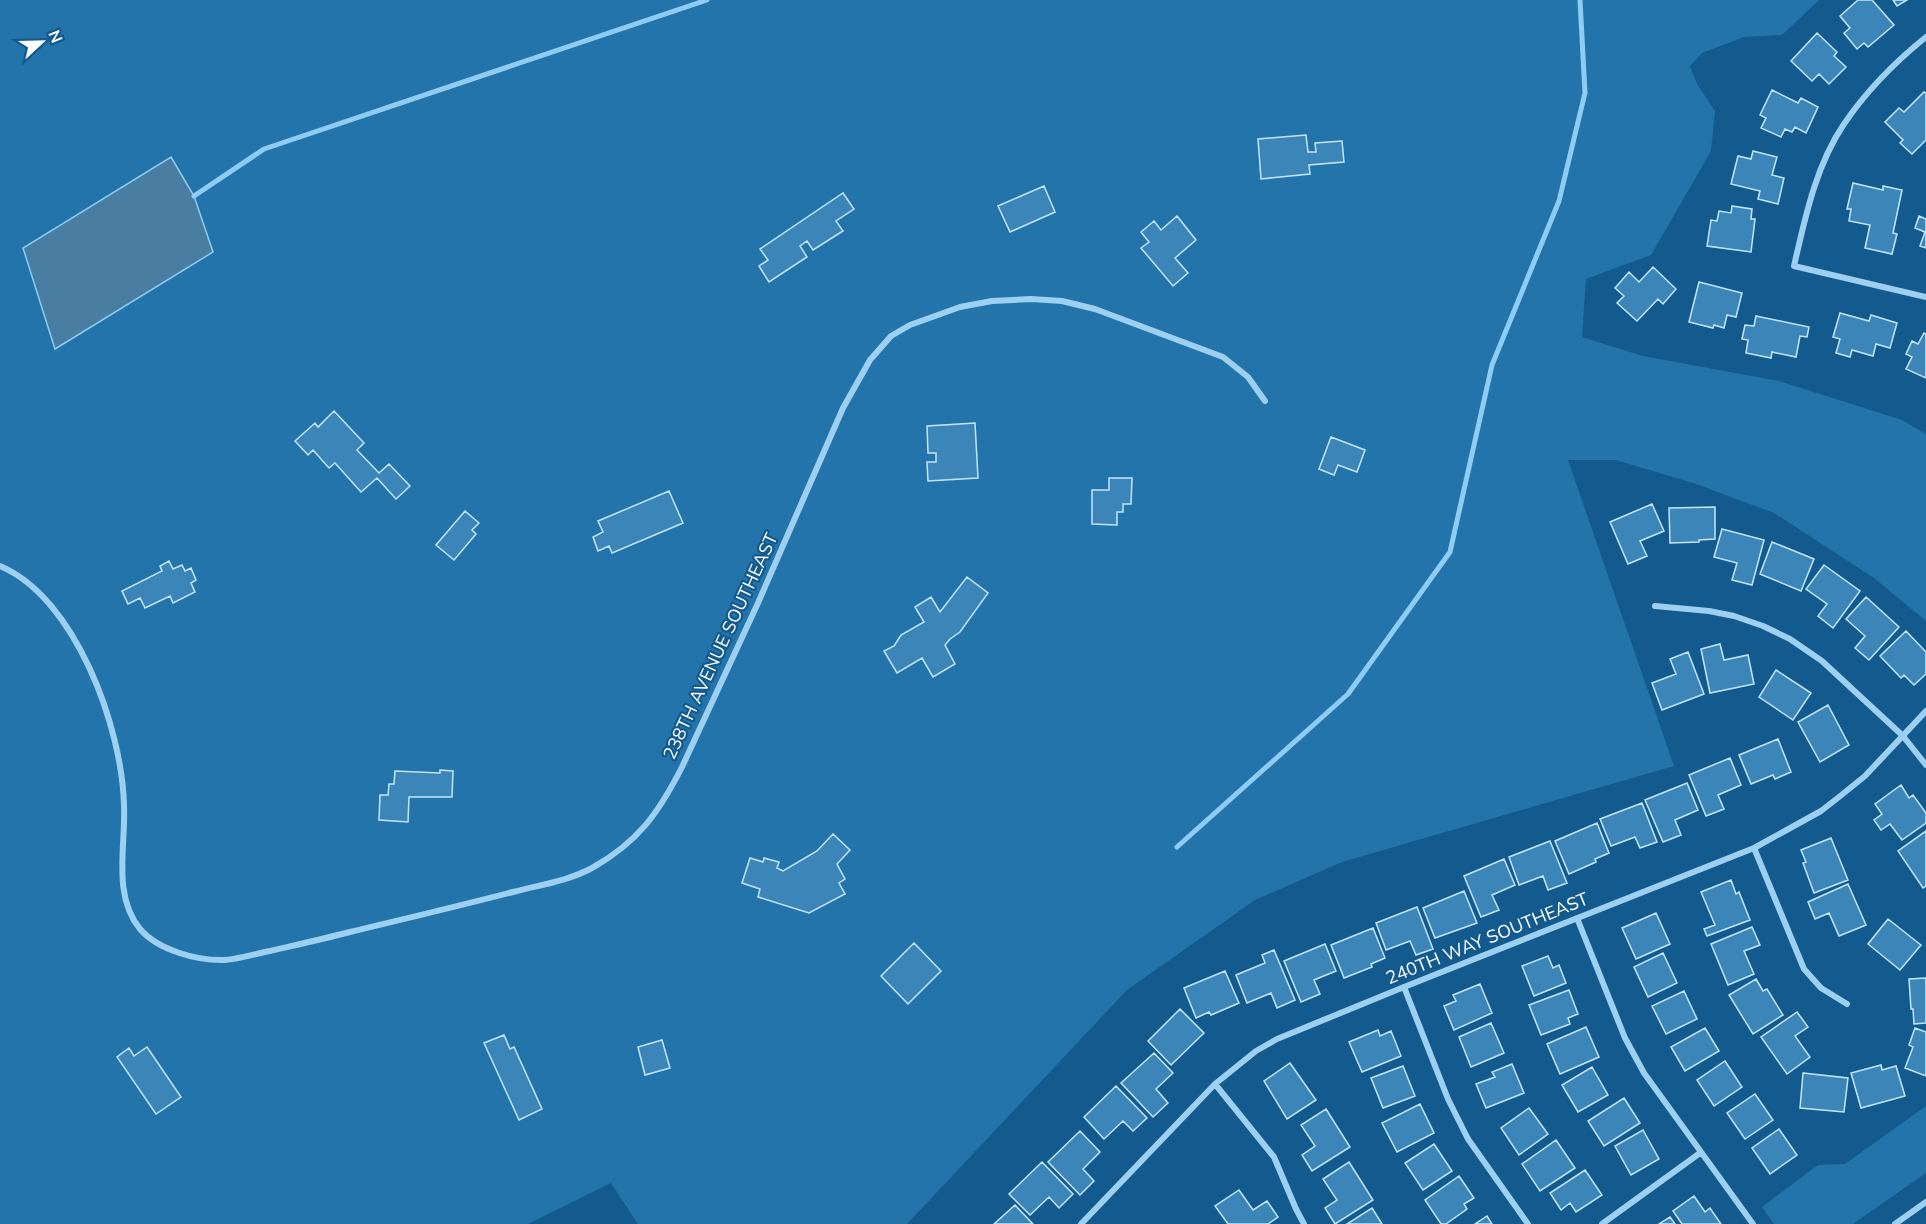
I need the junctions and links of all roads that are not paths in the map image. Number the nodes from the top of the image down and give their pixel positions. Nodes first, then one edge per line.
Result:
1 (1926, 37) edge
2 (1926, 297) edge
3 (1265, 400) dead end
4 (0, 566) edge
5 (1655, 606) dead end
6 (1926, 711) edge
7 (1903, 736) junction
8 (1926, 765) edge
9 (1754, 848) junction
10 (1577, 918) junction
11 (1404, 987) junction
12 (1847, 1005) dead end
13 (1215, 1084) junction
14 (1700, 1153) junction
15 (1926, 1202) edge
16 (1081, 1224) edge
17 (1304, 1224) edge
18 (1528, 1224) edge
19 (1602, 1224) edge
20 (1753, 1224) edge
21 (1895, 1224) edge

1 - 2 street
3 - 4 street, 238TH AVENUE SOUTHEAST
5 - 7 street
6 - 7 street, 240TH WAY SOUTHEAST
7 - 8 street
7 - 9 street, 240TH WAY SOUTHEAST
9 - 10 street, 240TH WAY SOUTHEAST
9 - 12 street
10 - 11 street, 240TH WAY SOUTHEAST
10 - 14 street
11 - 13 street, 240TH WAY SOUTHEAST
11 - 18 street
13 - 16 street, 240TH WAY SOUTHEAST
13 - 17 street
14 - 19 street
14 - 20 street
15 - 21 street

